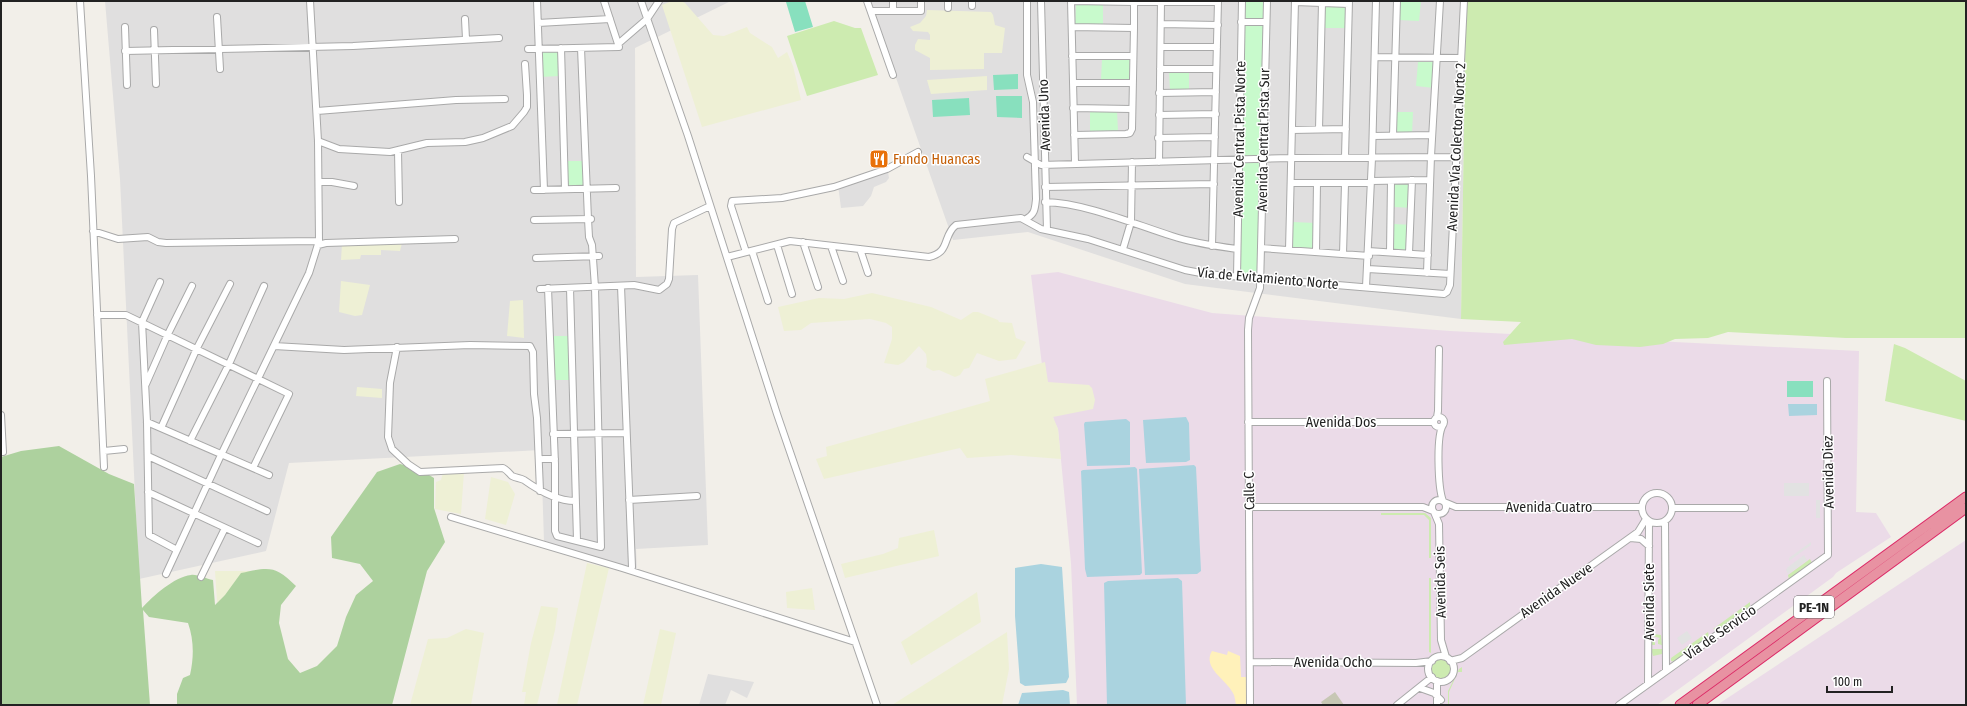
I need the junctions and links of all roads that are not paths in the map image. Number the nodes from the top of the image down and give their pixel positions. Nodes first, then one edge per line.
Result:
1 (80, 1) edge
2 (310, 1) edge
3 (537, 1) edge
4 (604, 1) edge
5 (641, 1) edge
6 (659, 1) edge
7 (867, 1) edge
8 (892, 1) edge
9 (920, 1) edge
10 (948, 1) edge
11 (1027, 1) edge
12 (1041, 1) edge
13 (1072, 1) edge
14 (1161, 1) edge
15 (1242, 1) edge
16 (1267, 1) edge
17 (1376, 1) edge
18 (1397, 1) edge
19 (1440, 1) edge
20 (1464, 1) edge
21 (1134, 2) edge
22 (1218, 2) edge
23 (1295, 2) edge
24 (1349, 2) edge
25 (1322, 3) junction
26 (948, 8) dead end
27 (893, 10) junction
28 (871, 11) junction
29 (217, 17) dead end
30 (465, 19) dead end
31 (610, 19) junction
32 (647, 19) junction
33 (1242, 22) junction
34 (1266, 22) junction
35 (538, 23) junction
36 (1161, 24) junction
37 (1218, 25) junction
38 (124, 27) dead end
39 (1072, 27) junction
40 (1134, 28) junction
41 (154, 30) dead end
42 (499, 38) dead end
43 (466, 39) junction
44 (618, 44) junction
45 (312, 47) junction
46 (1161, 47) junction
47 (1217, 47) junction
48 (539, 48) junction
49 (560, 48) junction
50 (581, 48) junction
51 (528, 49) dead end
52 (219, 50) junction
53 (125, 51) junction
54 (156, 51) junction
55 (1072, 56) junction
56 (1133, 56) junction
57 (1375, 57) junction
58 (1396, 57) junction
59 (1437, 57) junction
60 (1461, 58) junction
61 (525, 64) dead end
62 (220, 69) dead end
63 (1160, 69) junction
64 (1216, 69) junction
65 (893, 75) dead end
66 (1073, 83) junction
67 (1132, 83) junction
68 (156, 84) dead end
69 (127, 85) dead end
70 (1216, 92) junction
71 (1159, 93) junction
72 (505, 99) dead end
73 (1073, 108) junction
74 (1131, 109) junction
75 (317, 111) junction
76 (1216, 114) junction
77 (1159, 115) junction
78 (1346, 128) junction
79 (1319, 129) junction
80 (1292, 130) junction
81 (1074, 135) junction
82 (1393, 135) junction
83 (1432, 135) junction
84 (1373, 136) junction
85 (1215, 137) junction
86 (1158, 138) junction
87 (318, 141) junction
88 (398, 151) junction
89 (918, 152) dead end
90 (1027, 156) dead end
91 (1431, 156) junction
92 (1455, 157) junction
93 (1291, 158) junction
94 (1344, 158) junction
95 (1372, 158) junction
96 (1263, 159) junction
97 (1214, 160) junction
98 (1239, 160) junction
99 (1035, 161) junction
100 (1132, 162) junction
101 (1159, 162) junction
102 (1046, 163) junction
103 (1075, 163) junction
104 (1412, 180) junction
105 (1430, 180) junction
106 (1391, 181) junction
107 (319, 182) junction
108 (1371, 182) junction
109 (1291, 183) junction
110 (1317, 183) junction
111 (1214, 184) junction
112 (1345, 184) junction
113 (1132, 185) junction
114 (354, 186) dead end
115 (1045, 187) junction
116 (586, 188) junction
117 (616, 188) dead end
118 (565, 189) junction
119 (534, 190) dead end
120 (544, 190) junction
121 (399, 202) dead end
122 (1046, 202) junction
123 (710, 206) junction
124 (1035, 209) junction
125 (589, 219) junction
126 (1026, 219) junction
127 (534, 220) dead end
128 (1131, 222) junction
129 (1037, 227) junction
130 (1047, 230) junction
131 (93, 231) junction
132 (456, 239) dead end
133 (803, 242) junction
134 (319, 243) junction
135 (777, 245) junction
136 (831, 246) junction
137 (1212, 246) junction
138 (1261, 248) junction
139 (860, 249) junction
140 (1123, 249) junction
141 (1237, 249) junction
142 (1290, 250) junction
143 (749, 251) junction
144 (1316, 252) junction
145 (1390, 252) junction
146 (1369, 253) junction
147 (1343, 254) junction
148 (1409, 254) junction
149 (1428, 255) junction
150 (596, 256) junction
151 (727, 257) junction
152 (536, 258) dead end
153 (1368, 269) junction
154 (868, 273) dead end
155 (1427, 273) junction
156 (1450, 274) junction
157 (1237, 277) junction
158 (1260, 279) junction
159 (843, 281) dead end
160 (160, 282) dead end
161 (230, 284) dead end
162 (192, 286) dead end
163 (264, 286) dead end
164 (621, 286) junction
165 (595, 287) junction
166 (818, 287) dead end
167 (1366, 287) junction
168 (540, 288) dead end
169 (548, 288) junction
170 (570, 288) junction
171 (1447, 292) joint
172 (792, 294) dead end
173 (768, 301) dead end
174 (97, 315) junction
175 (142, 322) junction
176 (168, 334) junction
177 (274, 346) junction
178 (197, 348) junction
179 (397, 348) junction
180 (1439, 349) dead end
181 (229, 364) junction
182 (258, 378) junction
183 (1828, 381) dead end
184 (145, 386) junction
185 (1, 415) edge
186 (147, 422) junction
187 (1248, 422) junction
188 (1438, 423) junction
189 (161, 428) junction
190 (626, 433) junction
191 (554, 434) junction
192 (572, 434) junction
193 (598, 434) junction
194 (190, 441) junction
195 (124, 448) dead end
196 (104, 451) junction
197 (4, 452) dead end
198 (221, 455) junction
199 (148, 456) junction
200 (543, 459) dead end
201 (554, 459) junction
202 (104, 467) dead end
203 (253, 468) junction
204 (269, 475) dead end
205 (208, 484) junction
206 (1440, 490) junction
207 (540, 491) junction
208 (1966, 491) edge
209 (148, 492) junction
210 (555, 496) junction
211 (697, 496) dead end
212 (1966, 497) edge
213 (629, 500) junction
214 (575, 501) junction
215 (1435, 502) junction
216 (1443, 502) junction
217 (1250, 507) junction
218 (1423, 507) junction
219 (1456, 507) junction
220 (1642, 507) junction
221 (1672, 508) junction
222 (1745, 508) dead end
223 (1948, 508) junction
224 (1966, 508) edge
225 (267, 511) dead end
226 (1434, 512) junction
227 (1444, 512) junction
228 (1966, 513) edge
229 (194, 514) junction
230 (451, 517) dead end
231 (1648, 520) junction
232 (1665, 521) junction
233 (1439, 524) junction
234 (1941, 526) junction
235 (225, 528) junction
236 (1630, 538) junction
237 (577, 540) junction
238 (258, 543) dead end
239 (1649, 546) junction
240 (177, 550) junction
241 (1821, 561) joint
242 (632, 567) dead end
243 (166, 574) dead end
244 (201, 577) dead end
245 (1779, 632) junction
246 (1441, 640) junction
247 (1785, 640) junction
248 (855, 642) junction
249 (1462, 658) junction
250 (1448, 659) junction
251 (1433, 660) junction
252 (1250, 662) junction
253 (1416, 663) junction
254 (1454, 668) junction
255 (1666, 670) junction
256 (1435, 678) junction
257 (1648, 684) junction
258 (1420, 688) junction
259 (1439, 701) edge
260 (877, 705) edge
261 (1250, 705) edge
262 (1397, 705) edge
263 (1619, 705) edge
264 (1680, 705) edge
265 (1697, 705) edge

1 - 131 street
2 - 45 street
3 - 35 street
4 - 31 street
5 - 32 street
6 - 32 street
7 - 28 street
8 - 27 street
9 - 27 street
10 - 26 street
11 - 99 street
12 - 102 street, Avenida Uno
13 - 21 street
13 - 39 street
14 - 21 street
14 - 22 street
14 - 36 street
15 - 33 street, Avenida Central Pista Norte
16 - 34 street, Avenida Central Pista Sur
17 - 57 street
18 - 58 street
19 - 59 street
20 - 60 street, Avenida Vía Colectora Norte 2
21 - 40 street
22 - 37 street
23 - 25 street
23 - 80 street
24 - 25 street
24 - 78 street
25 - 79 street
27 - 28 street
28 - 65 street
29 - 52 street
30 - 43 street
31 - 35 street
31 - 44 street
32 - 44 street
32 - 123 street
33 - 34 street
33 - 98 street, Avenida Central Pista Norte
34 - 96 street, Avenida Central Pista Sur
35 - 48 street
36 - 37 street
36 - 46 street
37 - 47 street
38 - 53 street
39 - 40 street
39 - 55 street
40 - 56 street
41 - 54 street
42 - 43 street
43 - 45 street
44 - 50 street
45 - 52 street
45 - 75 street
46 - 47 street
46 - 63 street
47 - 64 street
48 - 49 street
48 - 51 street
48 - 120 street
49 - 50 street
49 - 118 street
50 - 116 street
52 - 54 street
52 - 62 street
53 - 54 street
53 - 69 street
54 - 68 street
55 - 56 street
55 - 66 street
56 - 67 street
57 - 58 street
57 - 84 street
58 - 59 street
58 - 82 street
59 - 60 street
59 - 83 street
60 - 92 street, Avenida Vía Colectora Norte 2
61 - 88 street
63 - 64 street
63 - 71 street
64 - 70 street
66 - 67 street
66 - 73 street
67 - 74 street
70 - 71 street
70 - 76 street
71 - 77 street
72 - 75 street
73 - 74 street
73 - 81 street
74 - 81 street
75 - 87 street
76 - 77 street
76 - 85 street
77 - 86 street
78 - 79 street
78 - 94 street
79 - 80 street
80 - 93 street
81 - 103 street
82 - 83 street
82 - 84 street
83 - 91 street
84 - 95 street
85 - 86 street
85 - 97 street
86 - 101 street
87 - 88 street
87 - 107 street
88 - 121 street
89 - 143 street
90 - 99 street
91 - 92 street
91 - 95 street
91 - 105 street
92 - 156 street, Avenida Vía Colectora Norte 2
93 - 94 street
93 - 96 street
93 - 109 street
94 - 95 street
95 - 108 street
96 - 98 street
96 - 138 street, Avenida Central Pista Sur
97 - 98 street
97 - 101 street
97 - 111 street
98 - 141 street, Avenida Central Pista Norte
99 - 102 street
99 - 124 street
100 - 101 street
100 - 103 street
100 - 113 street
102 - 103 street
102 - 115 street, Avenida Uno
104 - 105 street
104 - 106 street
104 - 148 street
105 - 149 street
106 - 108 street
106 - 145 street
107 - 114 street
107 - 134 street
108 - 112 street
108 - 146 street
109 - 110 street
109 - 142 street
110 - 112 street
110 - 144 street
111 - 113 street
111 - 137 street
112 - 147 street
113 - 115 street
113 - 128 street
115 - 122 street, Avenida Uno
116 - 117 street
116 - 118 street
116 - 125 street
118 - 120 street
119 - 120 street
122 - 128 street
122 - 130 street, Avenida Uno
123 - 151 street
123 - 164 street
124 - 126 street
124 - 129 street
125 - 127 street
125 - 150 street
126 - 129 street, Vía de Evitamiento Norte
126 - 139 street
128 - 137 street
128 - 140 street
129 - 130 street, Vía de Evitamiento Norte
130 - 140 street, Vía de Evitamiento Norte
131 - 134 street
131 - 174 street
132 - 134 street
133 - 135 street
133 - 136 street
133 - 166 street
134 - 177 street
135 - 143 street
135 - 172 street
136 - 139 street
136 - 159 street
137 - 141 street
138 - 142 street
138 - 158 street, Avenida Central Pista Sur
139 - 154 street
140 - 157 street, Vía de Evitamiento Norte
141 - 157 street, Avenida Central Pista Norte
142 - 144 street
143 - 151 street
143 - 173 street
144 - 147 street
145 - 146 street
145 - 148 street
146 - 147 street
146 - 153 street
148 - 149 street
149 - 155 street
150 - 152 street
150 - 165 street
151 - 248 street
153 - 155 street
153 - 167 street
155 - 156 street
156 - 171 street, Avenida Vía Colectora Norte 2
157 - 158 street, Vía de Evitamiento Norte
158 - 167 street, Vía de Evitamiento Norte
158 - 187 street, Calle C
160 - 175 street
161 - 178 street
162 - 176 street
163 - 181 street
164 - 165 street
164 - 190 street
165 - 170 street
165 - 193 street
167 - 171 street, Vía de Evitamiento Norte
168 - 169 street
169 - 170 street
169 - 191 street
170 - 192 street
174 - 175 street
174 - 196 street
175 - 176 street
175 - 184 street
176 - 178 street
176 - 184 street
177 - 179 street
177 - 182 street
178 - 181 street
178 - 189 street
179 - 207 street
179 - 207 street
180 - 188 street
181 - 182 street
181 - 194 street
182 - 198 street
182 - 203 street
183 - 241 street, Avenida Diez
184 - 186 street
185 - 197 street
186 - 189 street
186 - 199 street
187 - 188 street, Avenida Dos
187 - 217 street, Calle C
188 - 206 street
189 - 194 street
190 - 193 street
190 - 213 street
191 - 192 street
191 - 201 street
192 - 193 street
192 - 214 street
193 - 237 street
194 - 198 street
195 - 196 street
196 - 202 street
198 - 203 street
198 - 205 street
199 - 205 street
199 - 209 street
200 - 201 street
201 - 210 street
203 - 204 street
205 - 225 street
205 - 229 street
206 - 215 street
206 - 216 street
207 - 210 street
208 - 223 highway
209 - 229 street
209 - 240 street
210 - 214 street
210 - 237 street
211 - 213 street
212 - 223 highway, PE-1N
213 - 242 street
214 - 237 street
215 - 216 street
215 - 218 street
215 - 226 street
216 - 219 street, Avenida Cuatro
216 - 227 street
217 - 218 street
217 - 252 street, Calle C
218 - 226 street
219 - 220 street, Avenida Cuatro
219 - 227 street, Avenida Cuatro
220 - 221 street
220 - 231 street
221 - 222 street
221 - 232 street
223 - 245 highway, PE-1N
224 - 234 highway, PE-1N
226 - 227 street
226 - 233 street
227 - 233 street
228 - 234 highway
229 - 235 street
229 - 240 street
230 - 248 street
231 - 232 street
231 - 236 street, Avenida Nueve
231 - 239 street, Avenida Siete
232 - 255 street, Avenida Siete
233 - 246 street, Avenida Seis
234 - 247 highway, PE-1N
235 - 238 street
235 - 244 street
236 - 239 street
236 - 249 street, Avenida Nueve
239 - 257 street, Avenida Siete
240 - 243 street
241 - 255 street, Vía de Servicio
245 - 247 highway
245 - 264 highway, PE-1N
246 - 250 street, Avenida Seis
246 - 251 street, Avenida Seis
247 - 265 highway, PE-1N
248 - 260 street
249 - 250 street, Avenida Nueve
249 - 254 street, Avenida Nueve
250 - 251 street, Avenida Nueve
250 - 254 street, Avenida Seis
251 - 253 street, Avenida Ocho
251 - 256 street, Avenida Seis
252 - 253 street, Avenida Ocho
252 - 261 street, Calle C
253 - 256 street
254 - 256 street, Avenida Nueve
255 - 257 street, Vía de Servicio
256 - 258 street
256 - 259 street
257 - 263 street, Vía de Servicio
258 - 259 street
258 - 262 street

